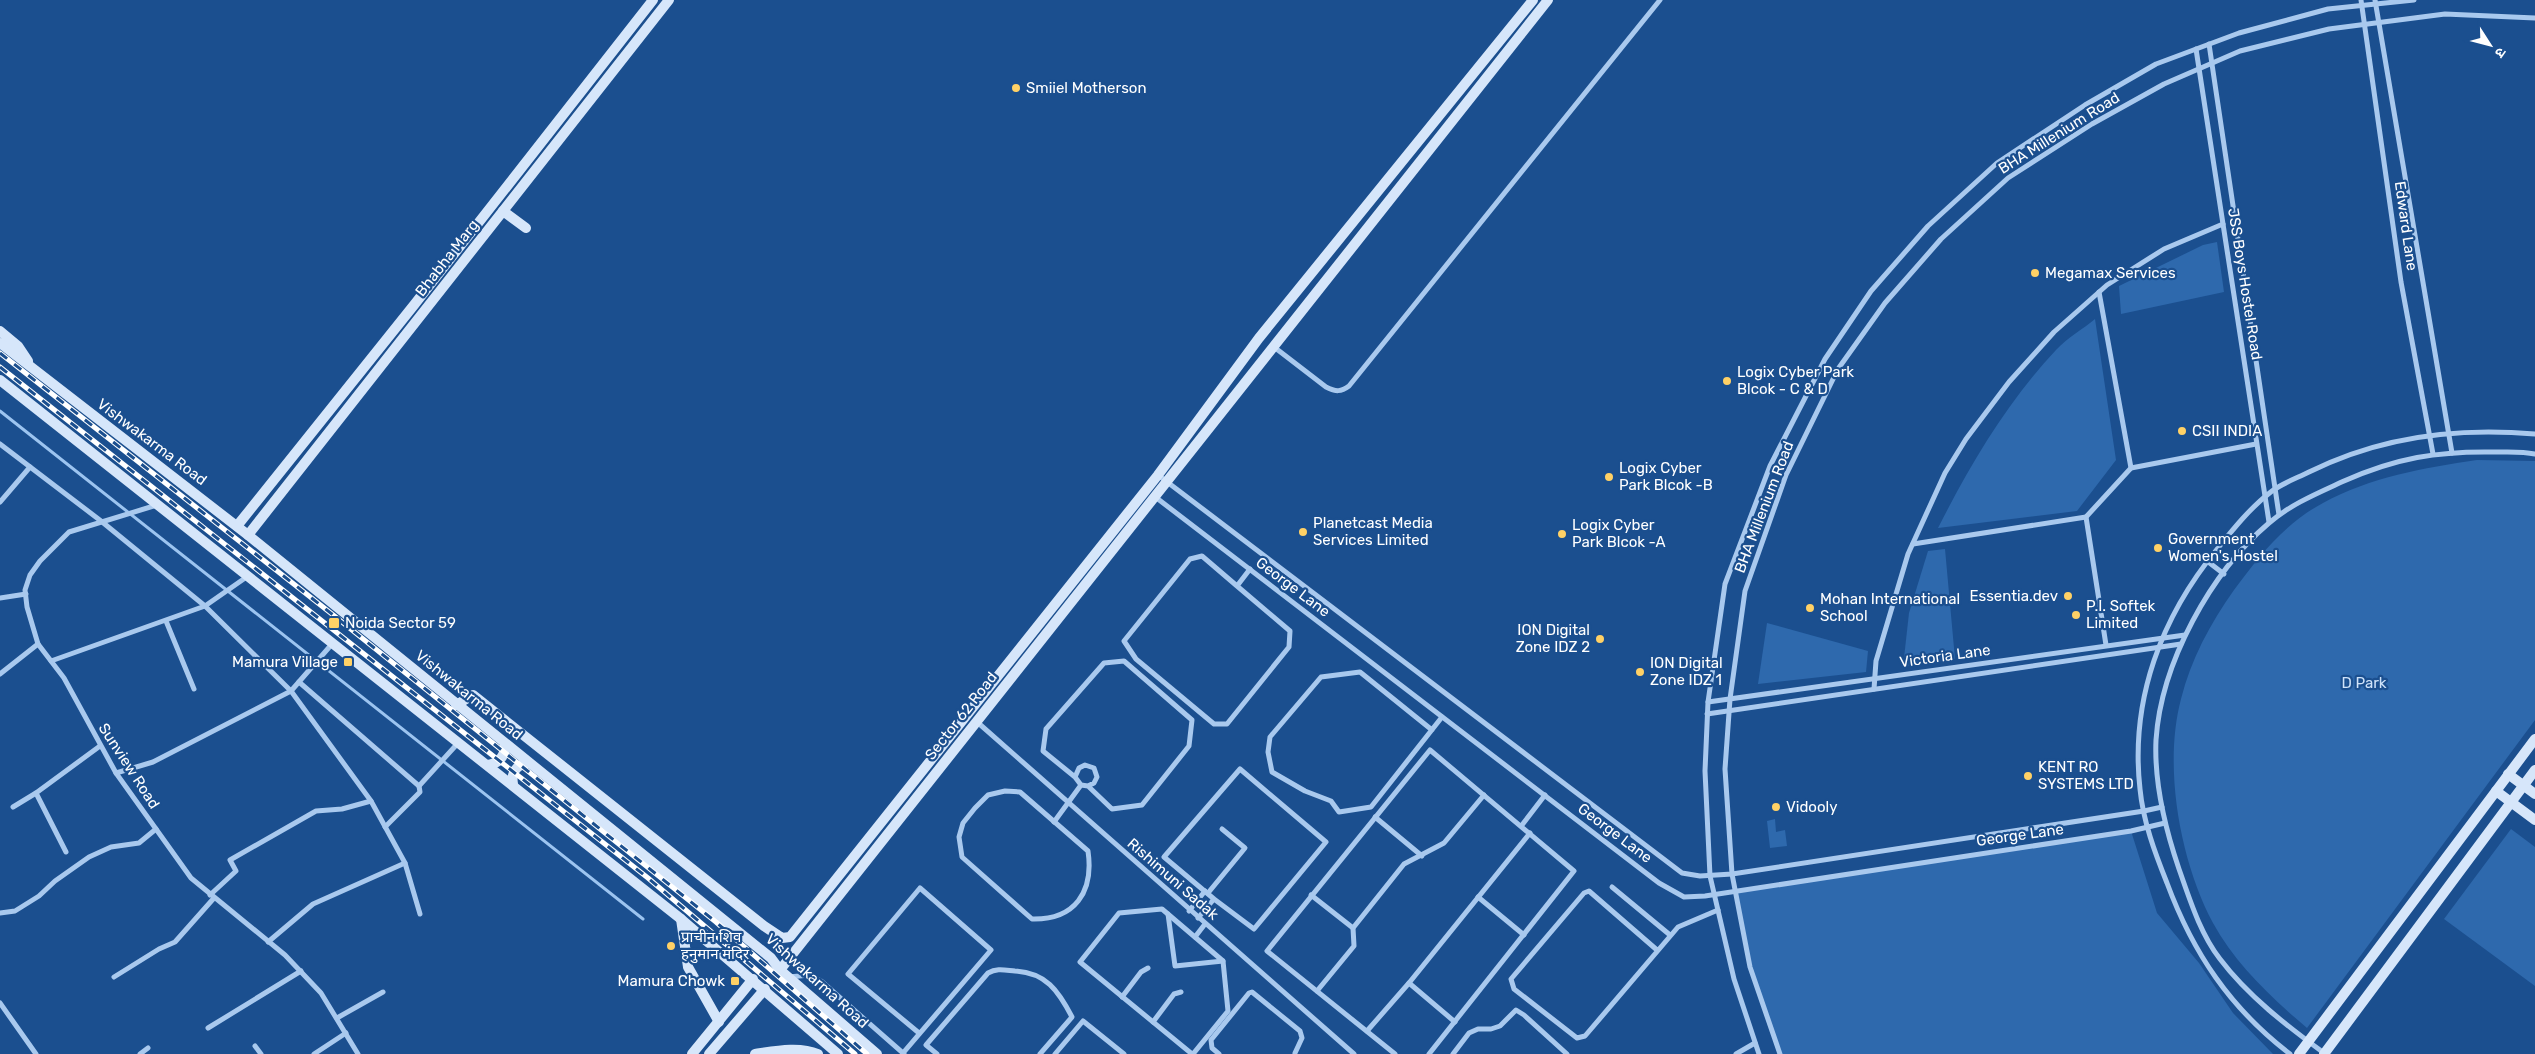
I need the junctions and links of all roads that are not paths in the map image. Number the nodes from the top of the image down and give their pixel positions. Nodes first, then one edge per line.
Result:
1 (653, 0) edge
2 (669, 0) edge
3 (1533, 0) edge
4 (1548, 0) edge
5 (1660, 0) edge
6 (2414, 0) edge
7 (2361, 2) edge
8 (2375, 2) edge
9 (2535, 18) edge
10 (2378, 22) junction
11 (2364, 24) junction
12 (2209, 44) junction
13 (2196, 49) junction
14 (2212, 63) junction
15 (2199, 69) junction
16 (503, 212) junction
17 (2223, 224) junction
18 (526, 228) dead end
19 (2241, 260) junction
20 (2228, 262) junction
21 (2099, 292) junction
22 (0, 331) edge
23 (0, 343) edge
24 (1274, 347) junction
25 (33, 369) junction
26 (0, 380) edge
27 (0, 389) edge
28 (16, 393) junction
29 (2449, 432) junction
30 (2431, 434) junction
31 (2535, 434) edge
32 (0, 444) edge
33 (2256, 444) junction
34 (2452, 452) junction
35 (2434, 454) junction
36 (2535, 454) edge
37 (30, 466) junction
38 (2130, 468) junction
39 (1158, 475) junction
40 (1166, 482) junction
41 (2276, 488) junction
42 (1146, 490) junction
43 (262, 494) junction
44 (1154, 497) junction
45 (2264, 497) junction
46 (0, 502) edge
47 (274, 503) junction
48 (157, 505) junction
49 (2279, 515) junction
50 (2086, 517) junction
51 (101, 521) junction
52 (2269, 522) junction
53 (237, 526) junction
54 (248, 535) junction
55 (1912, 544) junction
56 (2207, 561) junction
57 (1250, 569) junction
58 (2224, 574) junction
59 (248, 576) junction
60 (1237, 586) junction
61 (26, 594) junction
62 (0, 598) edge
63 (205, 606) junction
64 (166, 621) junction
65 (2185, 635) junction
66 (2162, 638) junction
67 (38, 644) junction
68 (332, 644) junction
69 (2181, 644) junction
70 (2106, 646) junction
71 (2158, 648) junction
72 (51, 661) junction
73 (0, 674) edge
74 (1874, 678) junction
75 (299, 682) junction
76 (194, 689) dead end
77 (1874, 689) junction
78 (291, 691) junction
79 (1730, 698) junction
80 (1708, 702) junction
81 (456, 704) junction
82 (1729, 710) junction
83 (1707, 714) junction
84 (1442, 717) junction
85 (976, 722) junction
86 (1432, 730) junction
87 (2535, 738) edge
88 (459, 742) junction
89 (505, 745) junction
90 (100, 746) junction
91 (529, 763) junction
92 (488, 765) junction
93 (2535, 770) edge
94 (116, 773) junction
95 (572, 774) junction
96 (2508, 774) junction
97 (1076, 777) junction
98 (513, 784) junction
99 (556, 785) junction
100 (1081, 785) junction
101 (419, 786) junction
102 (1088, 786) junction
103 (2523, 786) junction
104 (2496, 791) junction
105 (36, 793) junction
106 (2535, 794) edge
107 (1484, 795) junction
108 (1545, 796) junction
109 (371, 801) junction
110 (2511, 802) junction
111 (1068, 803) junction
112 (13, 807) dead end
113 (2162, 807) junction
114 (890, 811) junction
115 (2144, 811) junction
116 (1375, 817) junction
117 (900, 818) junction
118 (2535, 820) edge
119 (1054, 822) junction
120 (2165, 823) junction
121 (1522, 825) junction
122 (385, 827) junction
123 (2148, 827) junction
124 (156, 829) junction
125 (1222, 829) dead end
126 (1530, 833) junction
127 (66, 852) dead end
128 (1422, 856) junction
129 (405, 863) junction
130 (692, 872) junction
131 (1732, 874) junction
132 (1710, 876) junction
133 (682, 886) junction
134 (1612, 887) dead end
135 (1735, 890) junction
136 (1206, 892) junction
137 (1714, 894) junction
138 (1311, 895) junction
139 (212, 896) junction
140 (1478, 897) junction
141 (1214, 899) junction
142 (1189, 910) junction
143 (1718, 910) junction
144 (0, 913) edge
145 (420, 914) dead end
146 (1168, 914) junction
147 (1198, 918) junction
148 (681, 919) junction
149 (1205, 924) junction
150 (1353, 928) junction
151 (1524, 935) junction
152 (1670, 935) junction
153 (1195, 937) junction
154 (268, 942) junction
155 (1657, 950) junction
156 (1223, 961) junction
157 (1148, 968) dead end
158 (780, 970) junction
159 (301, 972) junction
160 (114, 977) dead end
161 (789, 977) junction
162 (753, 979) junction
163 (1409, 983) junction
164 (765, 989) junction
165 (1317, 990) junction
166 (383, 992) dead end
167 (1181, 992) dead end
168 (1122, 997) junction
169 (0, 1003) edge
170 (2, 1011) edge
171 (336, 1018) junction
172 (719, 1022) junction
173 (1153, 1022) junction
174 (1455, 1022) junction
175 (208, 1028) dead end
176 (1368, 1032) junction
177 (346, 1033) junction
178 (920, 1033) junction
179 (2308, 1042) junction
180 (1755, 1043) junction
181 (255, 1046) dead end
182 (148, 1048) dead end
183 (903, 1053) edge
184 (36, 1054) edge
185 (140, 1054) edge
186 (261, 1054) edge
187 (314, 1054) edge
188 (358, 1054) edge
189 (692, 1054) edge
190 (710, 1054) edge
191 (755, 1054) edge
192 (818, 1054) edge
193 (838, 1054) edge
194 (878, 1054) edge
195 (937, 1054) edge
196 (1040, 1054) edge
197 (1055, 1054) edge
198 (1124, 1054) edge
199 (1192, 1054) edge
200 (1219, 1054) edge
201 (1295, 1054) edge
202 (1354, 1054) edge
203 (1395, 1054) edge
204 (1429, 1054) edge
205 (1453, 1054) edge
206 (1567, 1054) edge
207 (1736, 1054) edge
208 (1759, 1054) edge
209 (1780, 1054) edge
210 (2290, 1054) edge
211 (2299, 1054) edge
212 (2324, 1054) edge

1 - 43 street, Bhabha Marg
2 - 16 street, Bhabha Marg
3 - 39 street, Sector 62 Road
4 - 24 street, Sector 62 Road
5 - 24 street
6 - 8 street, BHA Millenium Road
7 - 8 street, BHA Millenium Road
7 - 11 street, Edward Lane
7 - 12 street, BHA Millenium Road
8 - 10 street, Edward Lane
9 - 10 street, BHA Millenium Road
10 - 11 street, BHA Millenium Road
10 - 29 street, Edward Lane
11 - 14 street, BHA Millenium Road
11 - 30 street, Edward Lane
12 - 13 street, BHA Millenium Road
12 - 14 street, JSS Boys Hostel Road
13 - 15 street, JSS Boys Hostel Road
13 - 80 street, BHA Millenium Road
14 - 15 street, BHA Millenium Road
14 - 19 street, JSS Boys Hostel Road
15 - 17 street, JSS Boys Hostel Road
15 - 79 street, BHA Millenium Road
16 - 18 street
16 - 47 street, Bhabha Marg
17 - 20 street, JSS Boys Hostel Road
17 - 21 street
19 - 20 street
19 - 41 street, JSS Boys Hostel Road
20 - 33 street, JSS Boys Hostel Road
21 - 38 street
21 - 55 street
22 - 25 street
23 - 25 street, Vishwakarma Road
24 - 40 street, Sector 62 Road
25 - 53 street, Vishwakarma Road
26 - 28 street
27 - 28 street
28 - 48 street
29 - 30 street
29 - 31 street
29 - 34 street, Edward Lane
30 - 35 street, Edward Lane
30 - 41 street
32 - 37 street
33 - 38 street
33 - 45 street, JSS Boys Hostel Road
34 - 35 street
34 - 36 street
35 - 49 street
37 - 46 street
37 - 51 street
38 - 50 street
39 - 40 street, George Lane
39 - 42 street, Sector 62 Road
40 - 44 street, Sector 62 Road
40 - 132 street, George Lane
41 - 45 street
41 - 49 street, JSS Boys Hostel Road
42 - 44 street, George Lane
42 - 114 street, Sector 62 Road
43 - 47 street
43 - 53 street, Bhabha Marg
44 - 57 street, George Lane
44 - 85 street, Sector 62 Road
45 - 52 street, JSS Boys Hostel Road
45 - 56 street
47 - 54 street, Bhabha Marg
48 - 51 street, Sunview Road
48 - 59 street
49 - 52 street
50 - 55 street
50 - 70 street
51 - 61 street, Sunview Road
51 - 63 street
52 - 58 street
53 - 54 street, Vishwakarma Road
54 - 81 street, Vishwakarma Road
55 - 74 street
56 - 58 street
56 - 66 street
57 - 60 street
57 - 84 street, George Lane
58 - 65 street
59 - 63 street
59 - 68 street
60 - 60 street
61 - 62 street
61 - 67 street, Sunview Road
63 - 64 street
63 - 78 street
64 - 72 street
64 - 76 street
65 - 66 street, Victoria Lane
65 - 69 street
66 - 70 street, Victoria Lane
66 - 71 street
67 - 72 street, Sunview Road
67 - 73 street
68 - 75 street
68 - 88 street
69 - 71 street, Victoria Lane
69 - 113 street
70 - 74 street, Victoria Lane
71 - 77 street, Victoria Lane
71 - 115 street
72 - 90 street, Sunview Road
74 - 77 street
74 - 79 street, Victoria Lane
75 - 78 street
75 - 101 street
77 - 82 street, Victoria Lane
78 - 94 street
78 - 109 street
79 - 80 street, Victoria Lane
79 - 82 street, BHA Millenium Road
80 - 83 street, BHA Millenium Road
81 - 89 street, Vishwakarma Road
81 - 95 street
82 - 83 street, Victoria Lane
82 - 131 street, BHA Millenium Road
83 - 132 street, BHA Millenium Road
84 - 86 street
84 - 108 street, George Lane
85 - 111 street, Rishimuni Sadak
85 - 117 street, Sector 62 Road
86 - 86 street
87 - 96 street
88 - 92 street
88 - 101 street
89 - 91 street, Vishwakarma Road
89 - 92 street
90 - 94 street, Sunview Road
90 - 105 street
91 - 98 street
91 - 99 street, Vishwakarma Road
92 - 98 street
93 - 103 street
94 - 124 street, Sunview Road
95 - 99 street
95 - 130 street
96 - 103 street
96 - 104 street
97 - 100 street
97 - 102 street
97 - 102 street
98 - 148 street
99 - 133 street, Vishwakarma Road
100 - 102 street
100 - 111 street
101 - 122 street
103 - 106 street
103 - 110 street
104 - 110 street
104 - 179 street
105 - 112 street
105 - 127 street
107 - 116 street
107 - 121 street
107 - 128 street
108 - 121 street
108 - 137 street, George Lane
109 - 122 street
109 - 139 street
110 - 118 street
110 - 212 street
111 - 119 street
111 - 142 street, Rishimuni Sadak
113 - 115 street, George Lane
113 - 120 street
114 - 117 street
114 - 130 street, Sector 62 Road
115 - 123 street
115 - 131 street, George Lane
116 - 128 street
116 - 138 street
117 - 158 street, Sector 62 Road
119 - 119 street
120 - 123 street, George Lane
120 - 179 street
121 - 126 street
122 - 129 street
123 - 135 street, George Lane
123 - 210 street
124 - 139 street, Sunview Road
124 - 144 street
125 - 136 street
126 - 140 street
126 - 151 street
128 - 150 street
129 - 145 street
129 - 154 street
130 - 133 street
131 - 132 street, George Lane
131 - 135 street, BHA Millenium Road
132 - 137 street, BHA Millenium Road
133 - 158 street, Vishwakarma Road
134 - 152 street
135 - 137 street, George Lane
135 - 209 street, BHA Millenium Road
136 - 141 street
136 - 141 street
136 - 142 street
137 - 143 street, BHA Millenium Road
138 - 150 street
138 - 165 street
139 - 154 street, Sunview Road
139 - 160 street
140 - 151 street
140 - 163 street
141 - 147 street
142 - 147 street, Rishimuni Sadak
143 - 152 street
143 - 180 street, BHA Millenium Road
146 - 153 street
146 - 156 street
146 - 168 street
147 - 149 street, Rishimuni Sadak
148 - 162 street
148 - 172 street
149 - 153 street
149 - 202 street, Rishimuni Sadak
150 - 165 street
151 - 174 street
152 - 155 street
153 - 156 street
154 - 159 street, Sunview Road
155 - 155 street
156 - 199 street
157 - 168 street
158 - 161 street, Vishwakarma Road
159 - 171 street, Sunview Road
159 - 175 street
161 - 183 street
161 - 194 street, Vishwakarma Road
162 - 164 street
162 - 172 street
163 - 174 street
163 - 176 street
164 - 190 street
164 - 193 street
165 - 176 street
166 - 171 street
167 - 173 street
168 - 173 street
169 - 170 street
170 - 184 street
171 - 177 street, Sunview Road
172 - 189 street
173 - 199 street
174 - 204 street
176 - 203 street
177 - 187 street
177 - 188 street, Sunview Road
178 - 178 street
178 - 183 street
179 - 211 street
179 - 212 street
180 - 207 street
180 - 208 street, BHA Millenium Road
181 - 186 street
182 - 185 street
191 - 192 street
195 - 196 street
197 - 198 street
200 - 201 street
205 - 206 street

